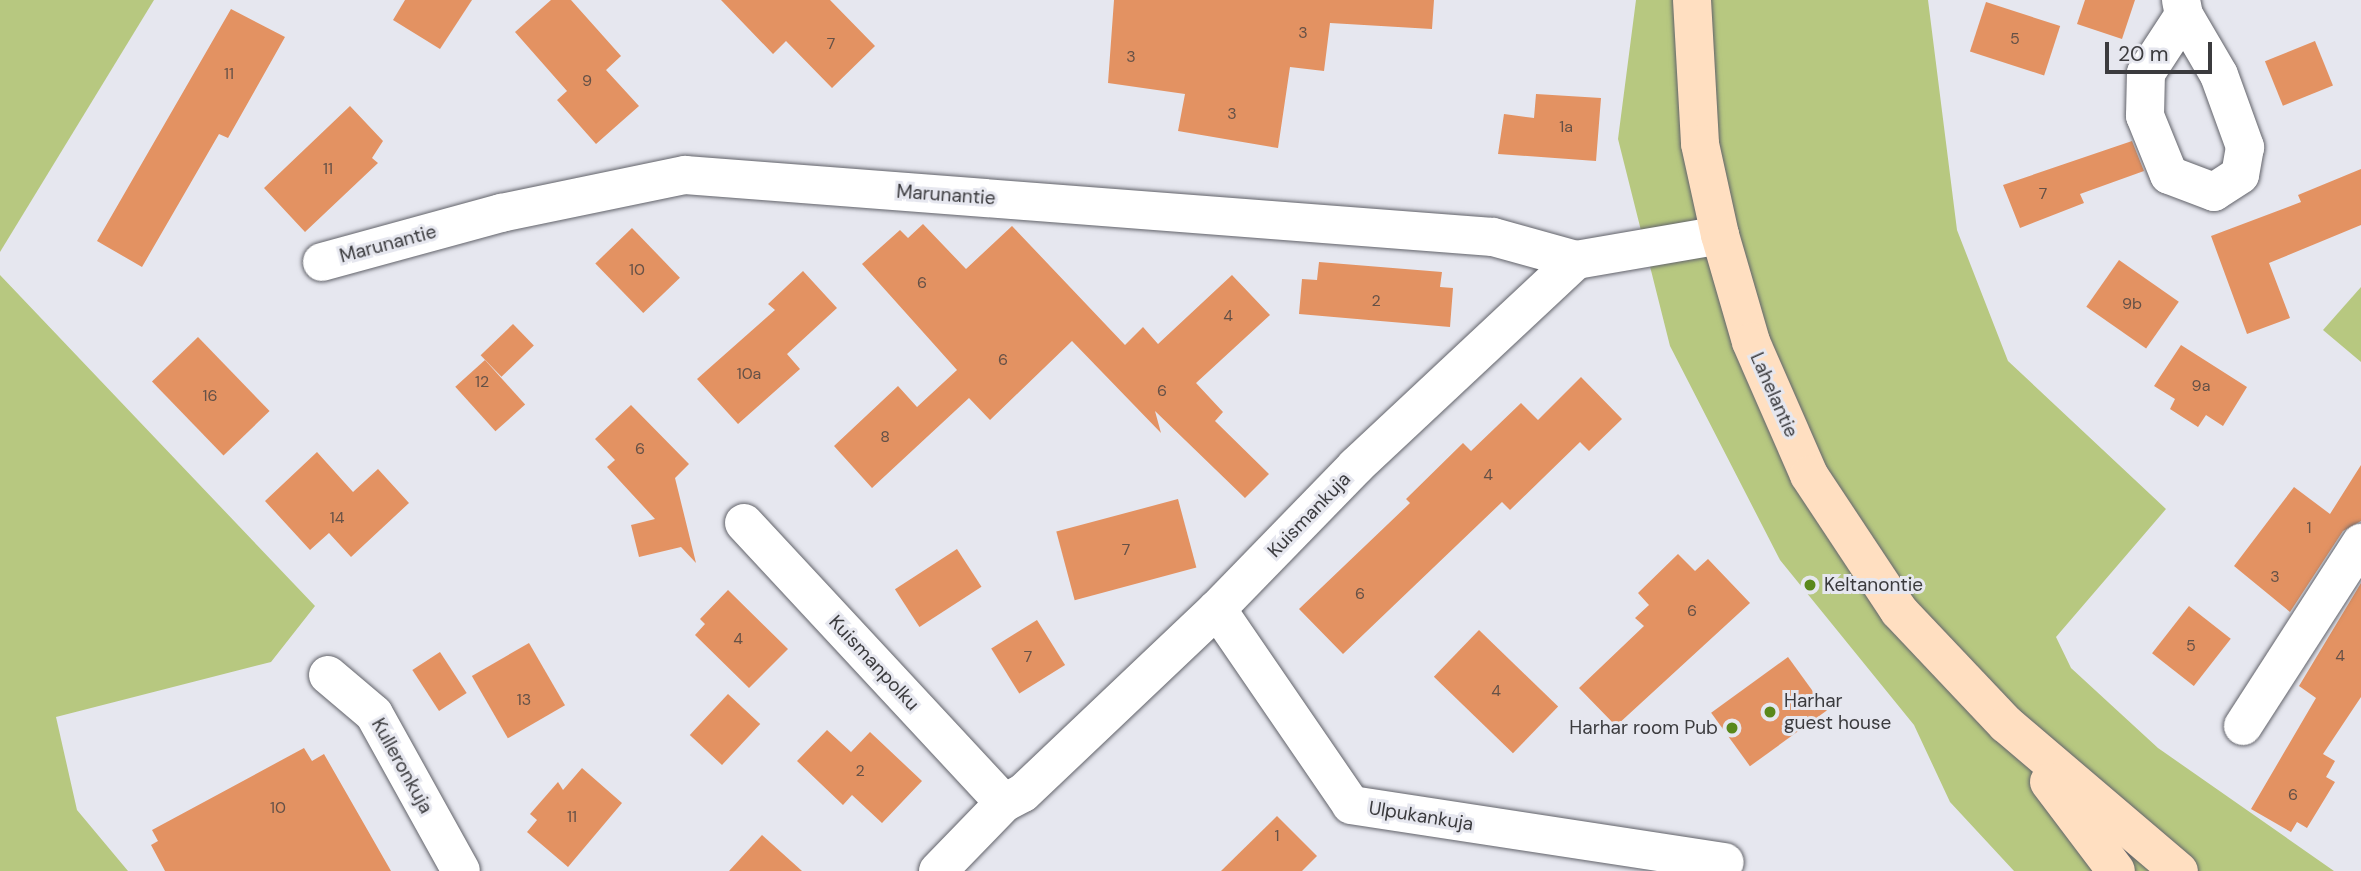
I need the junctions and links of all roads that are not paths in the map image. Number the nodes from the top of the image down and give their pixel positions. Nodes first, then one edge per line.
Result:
1 (1692, 0) edge
2 (1720, 235) junction
3 (1576, 260) junction
4 (322, 262) dead end
5 (744, 523) dead end
6 (2361, 543) edge
7 (1217, 609) junction
8 (327, 675) dead end
9 (2006, 724) junction
10 (2243, 726) dead end
11 (1004, 803) junction
12 (1725, 862) dead end
13 (461, 871) edge
14 (938, 871) edge
15 (2116, 871) edge
16 (2179, 871) edge

1 - 2 main road, Lahelantie
2 - 3 street
2 - 9 main road, Lahelantie
3 - 4 street, Marunantie
3 - 7 street, Kuismankuja
5 - 11 street, Kuismanpolku
6 - 10 street
7 - 11 street, Kuismankuja
7 - 12 street, Ulpukankuja
8 - 13 street, Kulleronkuja
9 - 15 main road, Lahelantie
9 - 16 main road, Lahelantie
11 - 14 street, Kuismankuja

